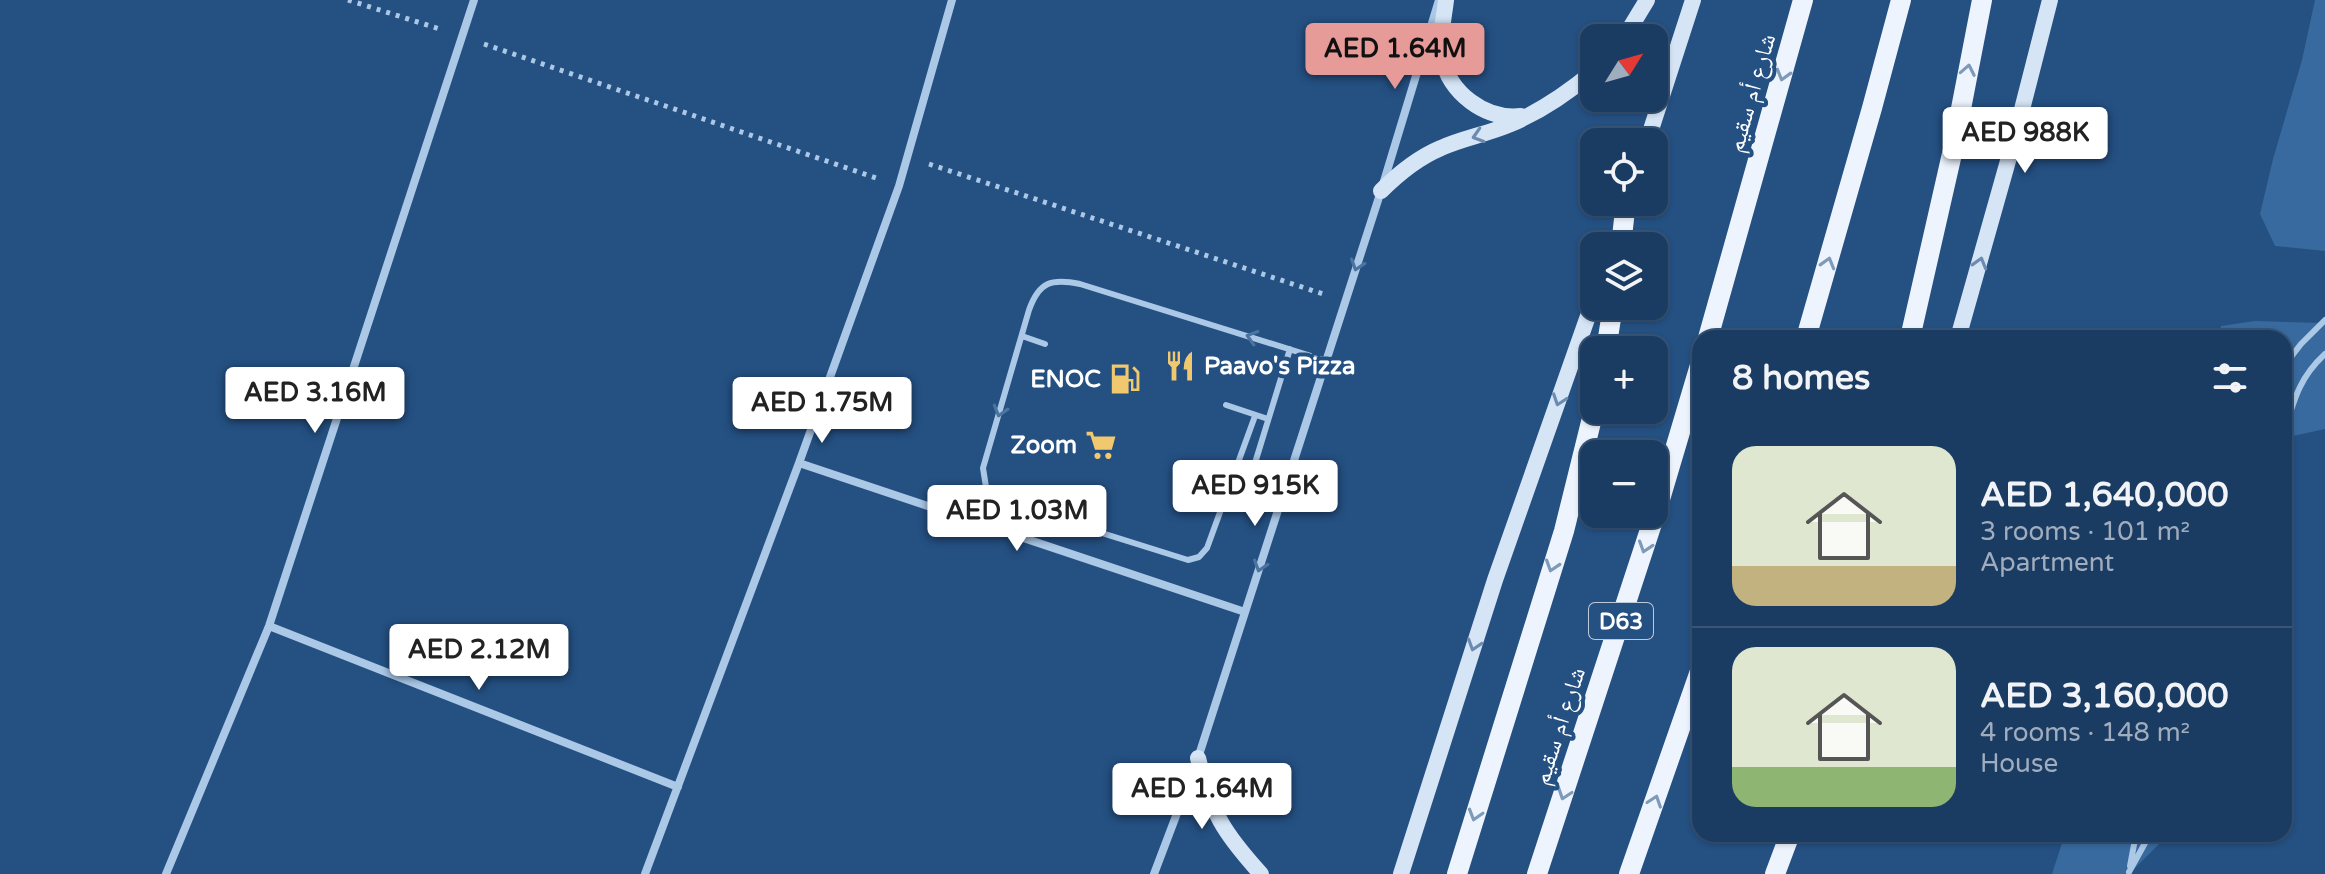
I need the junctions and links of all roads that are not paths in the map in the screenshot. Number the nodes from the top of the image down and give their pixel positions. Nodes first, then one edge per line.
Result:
1 (474, 0) edge
2 (952, 0) edge
3 (1439, 0) edge
4 (1446, 0) edge
5 (1647, 0) edge
6 (1693, 0) edge
7 (1803, 0) edge
8 (1901, 0) edge
9 (1982, 0) edge
10 (2050, 0) edge
11 (1632, 24) edge
12 (1580, 83) edge
13 (1531, 115) junction
14 (1652, 128) edge
15 (1381, 191) junction
16 (1587, 320) edge
17 (2325, 320) edge
18 (1710, 330) edge
19 (1808, 330) edge
20 (1912, 330) edge
21 (1960, 330) edge
22 (1022, 336) junction
23 (1045, 344) dead end
24 (1290, 349) junction
25 (2325, 354) edge
26 (2292, 356) edge
27 (1327, 361) junction
28 (1692, 392) edge
29 (1226, 405) dead end
30 (2292, 408) edge
31 (1255, 416) junction
32 (1268, 419) junction
33 (1591, 424) edge
34 (799, 463) junction
35 (1282, 498) junction
36 (1245, 612) junction
37 (269, 626) junction
38 (1692, 694) edge
39 (1198, 758) junction
40 (678, 787) junction
41 (1787, 842) edge
42 (2135, 842) edge
43 (2146, 842) edge
44 (2129, 873) edge
45 (166, 874) edge
46 (645, 874) edge
47 (1154, 874) edge
48 (1261, 874) edge
49 (1401, 874) edge
50 (1457, 874) edge
51 (1537, 874) edge
52 (1629, 874) edge
53 (1775, 874) edge

1 - 37 street
2 - 34 street
3 - 15 street
4 - 13 main road
5 - 11 main road
6 - 14 main road
7 -> 18 main road, شارع أم سقيم
19 -> 8 main road
20 -> 9 main road
21 -> 10 main road
12 - 13 main road
13 -> 15 main road
15 -> 27 street
16 -> 49 main road
17 - 26 lane
22 - 23 lane
24 -> 22 lane
22 -> 31 lane
24 - 27 lane
24 - 32 lane
25 - 30 lane
27 - 35 street
28 -> 51 main road, شارع أم سقيم / D63
29 - 31 lane
31 - 32 lane
32 - 35 lane
33 -> 50 main road
34 - 36 street
34 - 40 street
35 -> 36 street
36 - 39 street
37 - 40 street
37 - 45 street
52 -> 38 main road
39 - 47 street
39 - 48 main road
40 - 46 street
41 - 53 main road
42 - 44 lane
43 - 44 lane

